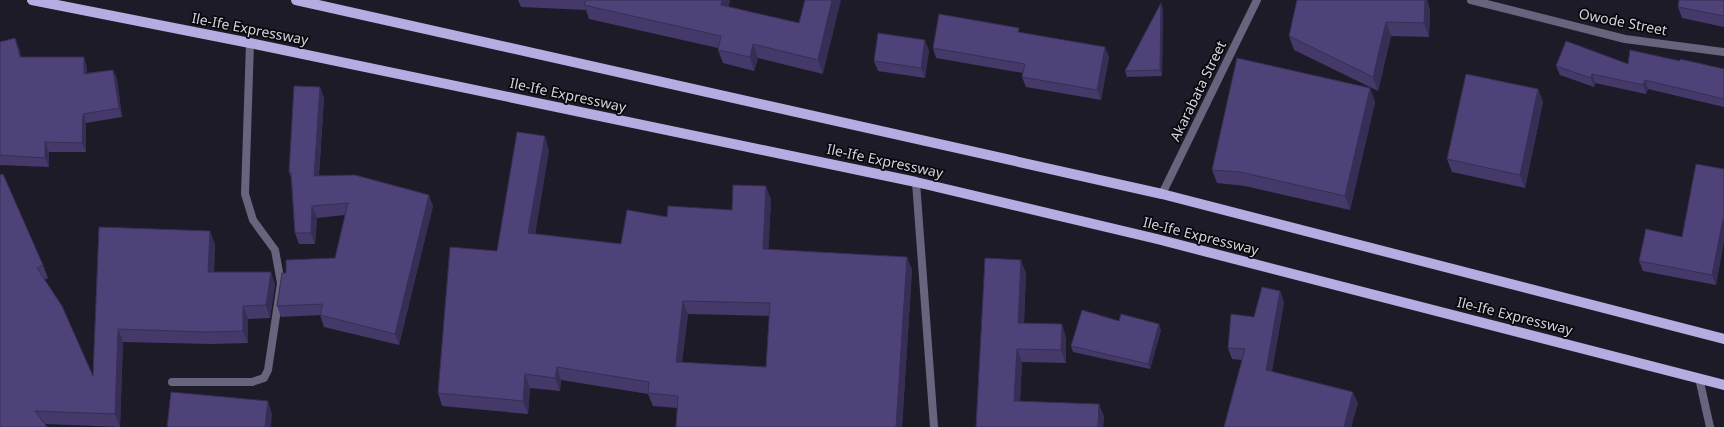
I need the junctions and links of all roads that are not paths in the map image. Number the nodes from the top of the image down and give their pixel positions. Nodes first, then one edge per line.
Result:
1 (32, 0) edge
2 (296, 0) edge
3 (1257, 0) edge
4 (1471, 0) edge
5 (250, 43) junction
6 (1724, 52) edge
7 (916, 182) junction
8 (1162, 194) junction
9 (1724, 339) edge
10 (1699, 378) junction
11 (172, 382) dead end
12 (1724, 385) edge
13 (934, 427) edge
14 (1710, 427) edge

1 - 5 main road, Ile-Ife Expressway
2 - 8 main road, Ile-Ife Expressway
3 - 8 street, Akarabata Street
4 - 6 street, Owode Street
5 - 7 main road, Ile-Ife Expressway
5 - 11 street
7 - 10 main road, Ile-Ife Expressway
7 - 13 street
8 - 9 main road, Ile-Ife Expressway
10 - 12 main road, Ile-Ife Expressway
10 - 14 street

